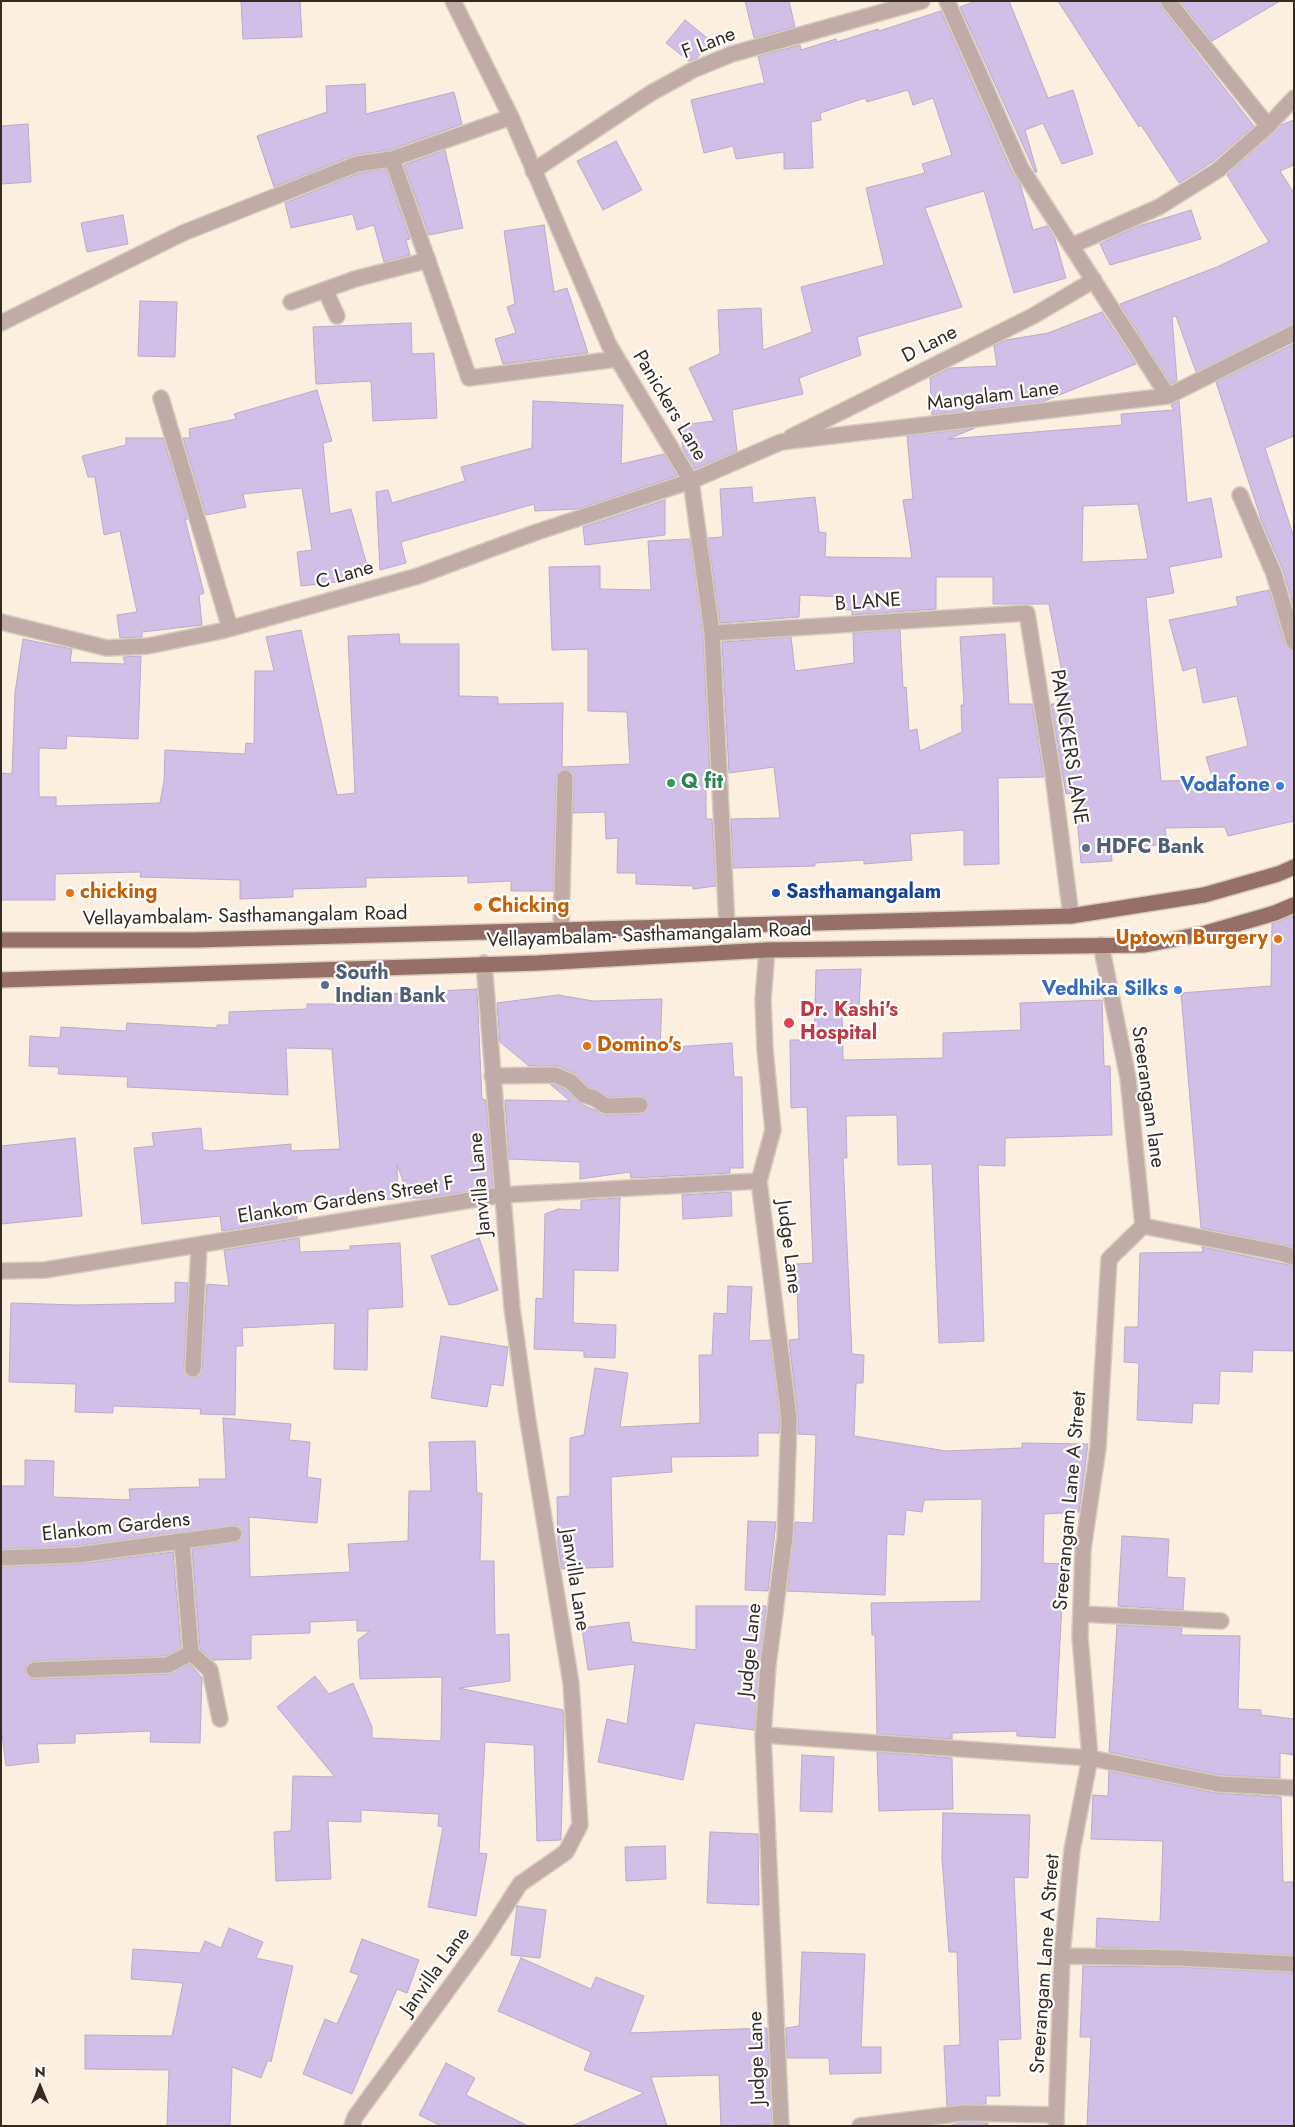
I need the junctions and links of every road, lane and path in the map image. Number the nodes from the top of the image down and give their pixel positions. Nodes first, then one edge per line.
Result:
1 (453, 1) edge
2 (922, 1) edge
3 (947, 1) edge
4 (1168, 1) edge
5 (1294, 98) edge
6 (511, 117) junction
7 (1268, 126) junction
8 (392, 159) junction
9 (533, 171) junction
10 (1071, 246) junction
11 (428, 260) junction
12 (1094, 280) junction
13 (324, 290) junction
14 (291, 302) dead end
15 (338, 316) dead end
16 (1, 323) edge
17 (1294, 333) edge
18 (618, 359) junction
19 (1168, 396) junction
20 (161, 398) dead end
21 (781, 442) junction
22 (691, 481) junction
23 (1240, 495) dead end
24 (1026, 613) joint
25 (1, 622) edge
26 (230, 628) junction
27 (712, 633) junction
28 (1294, 642) edge
29 (565, 778) dead end
30 (1294, 867) edge
31 (1294, 904) edge
32 (1071, 916) junction
33 (727, 926) junction
34 (561, 930) junction
35 (1, 940) edge
36 (1101, 945) junction
37 (767, 950) junction
38 (484, 963) junction
39 (1, 980) edge
40 (492, 1076) junction
41 (640, 1105) dead end
42 (760, 1181) junction
43 (501, 1195) junction
44 (1143, 1226) junction
45 (199, 1246) junction
46 (1294, 1258) edge
47 (1, 1271) edge
48 (192, 1369) dead end
49 (234, 1534) dead end
50 (182, 1542) junction
51 (1, 1558) edge
52 (1081, 1614) junction
53 (1221, 1621) dead end
54 (191, 1653) junction
55 (34, 1670) dead end
56 (220, 1719) dead end
57 (764, 1735) junction
58 (1090, 1758) junction
59 (1294, 1788) edge
60 (1062, 1956) junction
61 (1294, 1964) edge
62 (1056, 2120) edge
63 (352, 2126) edge
64 (781, 2126) edge
65 (860, 2126) edge

1 - 6 street, Panickers Lane
2 - 9 street, F Lane
3 - 10 street
4 - 7 street
5 - 7 street
6 - 8 street
6 - 9 street, Panickers Lane
7 - 10 street
8 - 11 street
8 - 16 street
9 - 18 street, Panickers Lane
10 - 12 street
11 - 13 street
11 - 18 street
12 - 19 street
12 - 21 street, D Lane
13 - 14 street
13 - 15 street
17 - 19 street, Mangalam Lane
18 - 22 street, Panickers Lane
19 - 21 street, Mangalam Lane
20 - 26 street
21 - 22 street, Mangalam Lane
22 - 26 street, C Lane
22 - 27 street, Panickers Lane
23 - 28 street
24 - 27 street, B LANE
24 - 32 street, PANICKERS LANE
25 - 26 street, C Lane
27 - 33 street, Panickers Lane
29 - 34 street
30 - 32 main road, Vellayambalam- Sasthamangalam Road
31 - 36 main road, Vellayambalam- Sasthamangalam Road
32 - 33 main road, Vellayambalam- Sasthamangalam Road
33 - 34 main road, Vellayambalam- Sasthamangalam Road
34 - 35 main road, Vellayambalam- Sasthamangalam Road
36 - 37 main road, Vellayambalam- Sasthamangalam Road
36 - 44 street, Sreerangam lane
37 - 38 main road, Vellayambalam- Sasthamangalam Road
37 - 42 street
38 - 39 main road, Vellayambalam- Sasthamangalam Road
38 - 40 street, Janvilla Lane
40 - 41 street
40 - 43 street, Janvilla Lane
42 - 43 street, Elankom Gardens Street F
42 - 57 street, Judge Lane
43 - 45 street, Elankom Gardens Street F
43 - 63 street, Janvilla Lane
44 - 46 street
44 - 52 street, Sreerangam Lane A Street
45 - 47 street, Elankom Gardens Street F
45 - 48 street
49 - 50 street, Elankom Gardens
50 - 51 street, Elankom Gardens
50 - 54 street
52 - 53 street
52 - 58 street, Sreerangam Lane A Street
54 - 55 street
54 - 56 street
57 - 58 street
57 - 64 street, Judge Lane
58 - 59 street
58 - 60 street, Sreerangam Lane A Street
60 - 61 street, Sreerangam Lane A Street
60 - 62 street, Sreerangam Lane A Street
62 - 65 street

